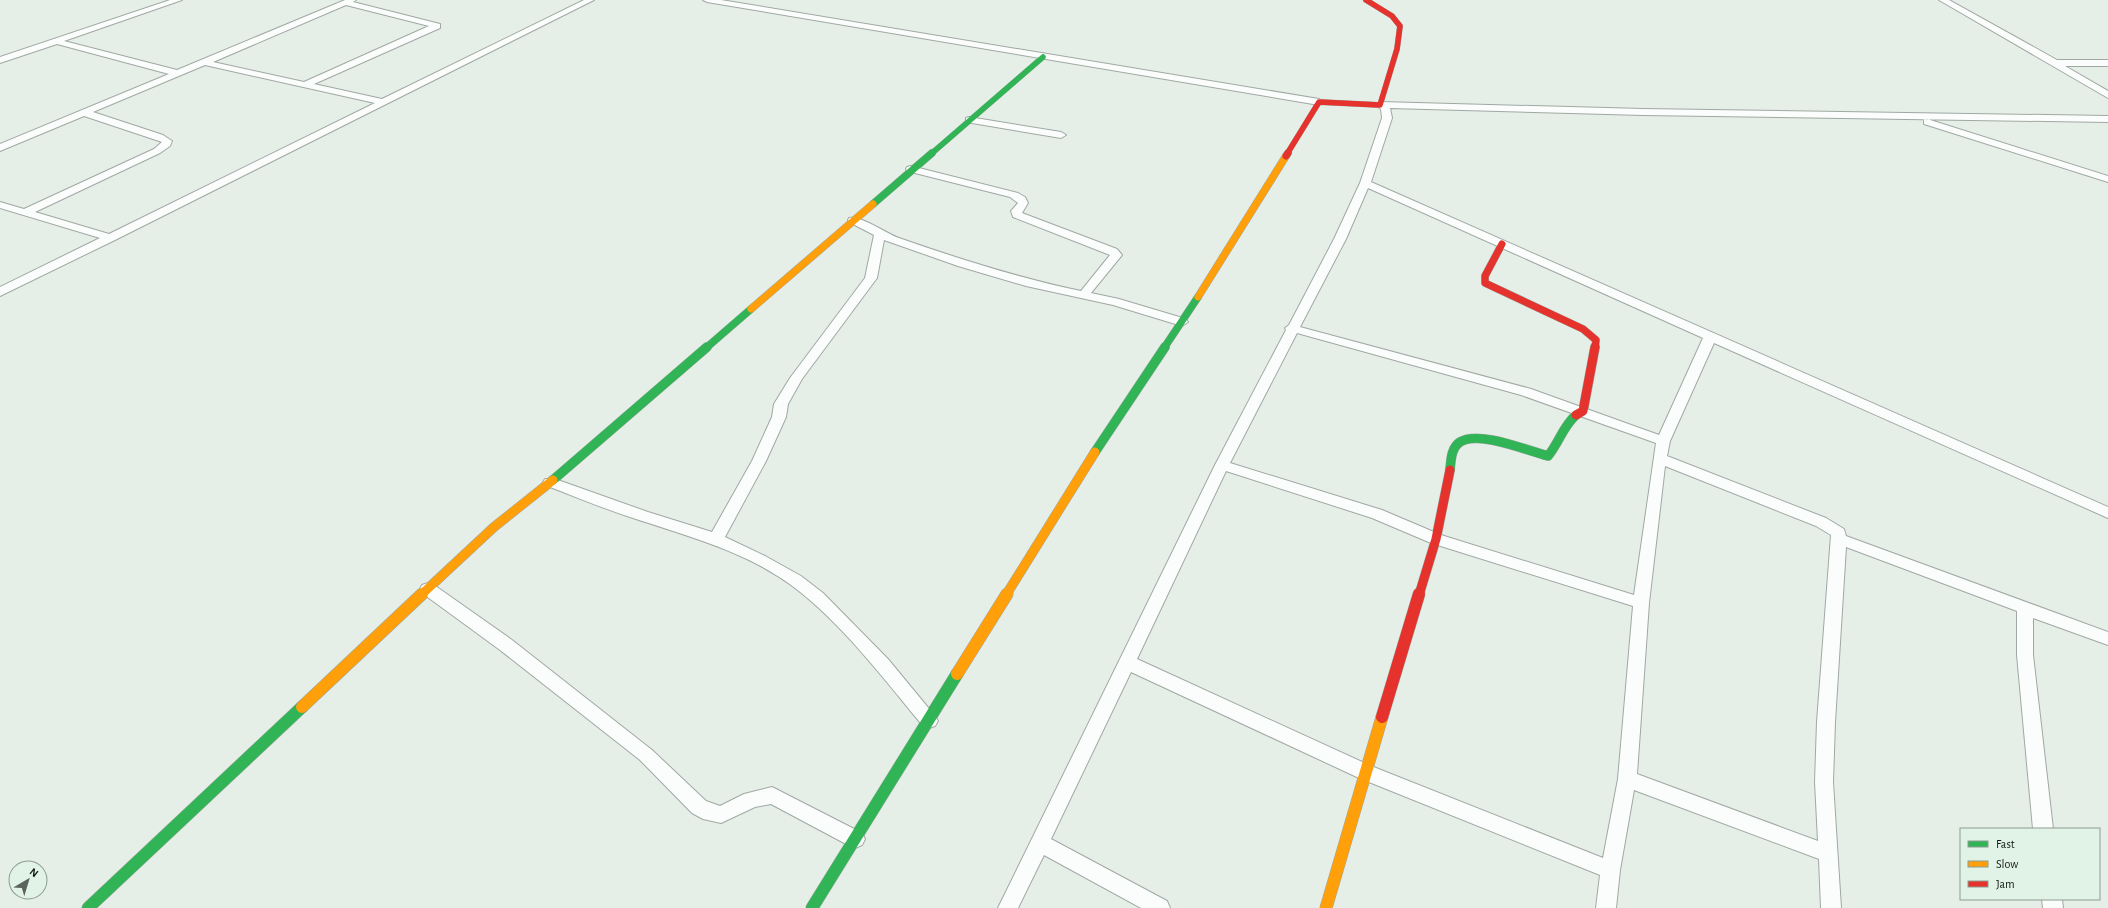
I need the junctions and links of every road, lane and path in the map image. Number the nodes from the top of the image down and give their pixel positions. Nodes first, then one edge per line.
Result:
1 (178, 0) edge
2 (590, 0) edge
3 (707, 0) edge
4 (1366, 0) edge
5 (1943, 0) edge
6 (349, 1) edge
7 (57, 40) junction
8 (1043, 57) junction
9 (0, 60) edge
10 (203, 62) junction
11 (2108, 63) edge
12 (2055, 64) junction
13 (178, 73) junction
14 (305, 85) junction
15 (2108, 95) edge
16 (382, 102) junction
17 (1319, 102) junction
18 (1380, 105) junction
19 (85, 113) junction
20 (1912, 117) junction
21 (2108, 119) edge
22 (969, 120) junction
23 (1061, 135) dead end
24 (0, 148) edge
25 (911, 169) junction
26 (2108, 179) edge
27 (1364, 182) junction
28 (0, 205) edge
29 (26, 212) junction
30 (853, 220) junction
31 (880, 235) junction
32 (111, 238) junction
33 (1502, 244) junction
34 (0, 292) edge
35 (1084, 295) junction
36 (1182, 322) junction
37 (1292, 328) junction
38 (1710, 337) junction
39 (1583, 411) junction
40 (1663, 441) junction
41 (1659, 458) junction
42 (1222, 465) junction
43 (550, 482) junction
44 (2108, 513) edge
45 (716, 539) junction
46 (1436, 539) junction
47 (1840, 539) junction
48 (428, 589) junction
49 (1641, 602) junction
50 (2024, 607) junction
51 (2108, 639) edge
52 (1126, 662) junction
53 (928, 721) junction
54 (1365, 772) junction
55 (1627, 779) junction
56 (2043, 828) edge
57 (855, 839) junction
58 (1039, 842) junction
59 (1828, 854) junction
60 (1610, 870) junction
61 (88, 908) edge
62 (812, 908) edge
63 (1008, 908) edge
64 (1160, 908) edge
65 (1326, 908) edge
66 (1606, 908) edge
67 (1831, 908) edge

1 - 7 street
2 - 16 street
3 - 8 street
4 - 18 street
5 - 12 street
6 - 10 street
6 - 14 street
7 - 9 street
7 - 13 street
8 - 17 street
8 - 22 street
10 - 13 street
10 - 14 street
11 - 12 street
12 - 15 street
13 - 19 street
14 - 16 street
16 - 32 street
17 - 18 street
17 - 36 street
18 - 20 street
18 - 27 street
19 - 24 street
19 - 29 street
20 - 21 street
20 - 26 street
22 - 23 street
22 - 25 street
25 - 30 street
25 - 35 street
27 - 33 street
27 - 37 street
28 - 29 street
29 - 32 street
30 - 31 street
30 - 43 street
31 - 35 street
31 - 45 street
32 - 34 street
33 - 38 street
33 - 39 street
35 - 36 street
36 - 53 street
37 - 39 street
37 - 42 street
38 - 40 street
38 - 44 street
39 - 40 street
39 - 46 street
40 - 41 street
41 - 47 street
41 - 49 street
42 - 46 street
42 - 52 street
43 - 45 street
43 - 48 street
45 - 53 street
46 - 49 street
46 - 54 street
47 - 50 street
47 - 59 street
48 - 57 street
48 - 61 street
49 - 55 street
50 - 51 street
50 - 56 street
52 - 54 street
52 - 58 street
53 - 57 street
54 - 60 street
54 - 65 street
55 - 59 street
55 - 60 street
57 - 62 street
58 - 63 street
58 - 64 street
59 - 67 street
60 - 66 street

